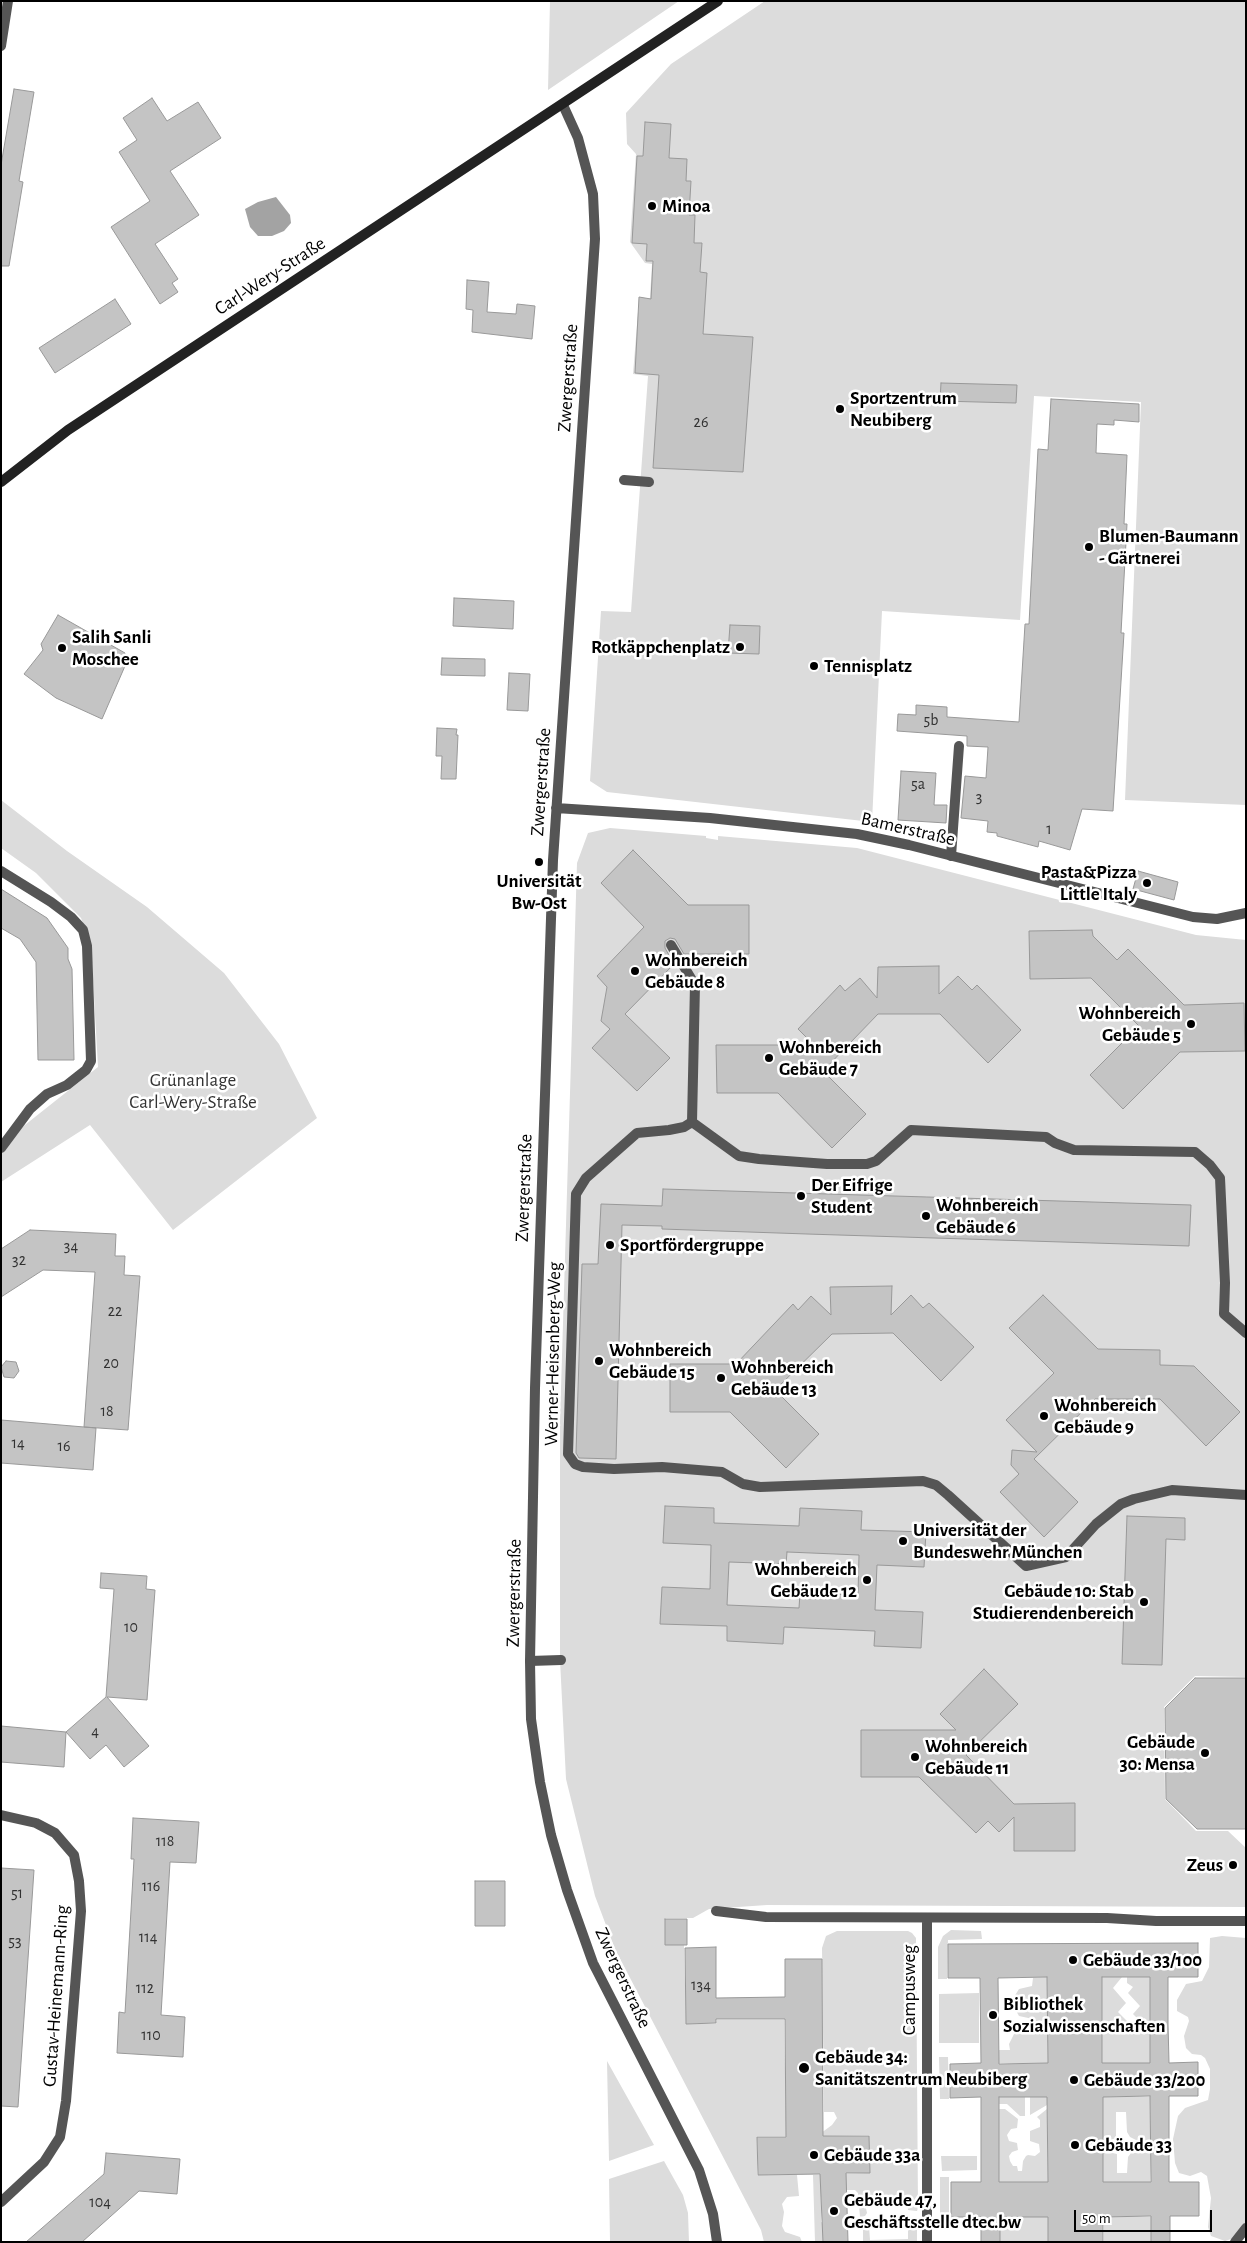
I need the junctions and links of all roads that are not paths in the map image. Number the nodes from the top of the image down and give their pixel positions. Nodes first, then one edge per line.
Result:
1 (8, 1) edge
2 (718, 1) edge
3 (1, 46) edge
4 (563, 105) junction
5 (624, 480) dead end
6 (1, 482) edge
7 (649, 482) dead end
8 (959, 746) dead end
9 (556, 808) junction
10 (951, 856) junction
11 (1, 871) edge
12 (1246, 913) edge
13 (671, 944) dead end
14 (692, 1122) junction
15 (1, 1148) edge
16 (1246, 1333) edge
17 (1246, 1495) edge
18 (561, 1660) dead end
19 (530, 1661) junction
20 (1, 1815) edge
21 (716, 1911) dead end
22 (927, 1918) junction
23 (1246, 1922) edge
24 (1, 2202) edge
25 (1246, 2228) edge
26 (717, 2242) edge
27 (927, 2242) edge
28 (1235, 2242) edge

1 - 3 street
2 - 4 main road, Carl-Wery-Straße
4 - 6 main road, Carl-Wery-Straße
4 - 9 street, Zwergerstraße
5 - 7 street
8 - 10 street
9 - 10 street, Bamerstraße
9 - 19 street, Zwergerstraße
10 - 12 street, Bamerstraße
11 - 15 street
13 - 14 street
14 - 16 street
14 - 17 street, Werner-Heisenberg-Weg
18 - 19 street
19 - 26 street, Zwergerstraße
20 - 24 street, Gustav-Heinemann-Ring
21 - 22 street, Campusweg
22 - 23 street, Campusweg
22 - 27 street, Campusweg
25 - 28 street

